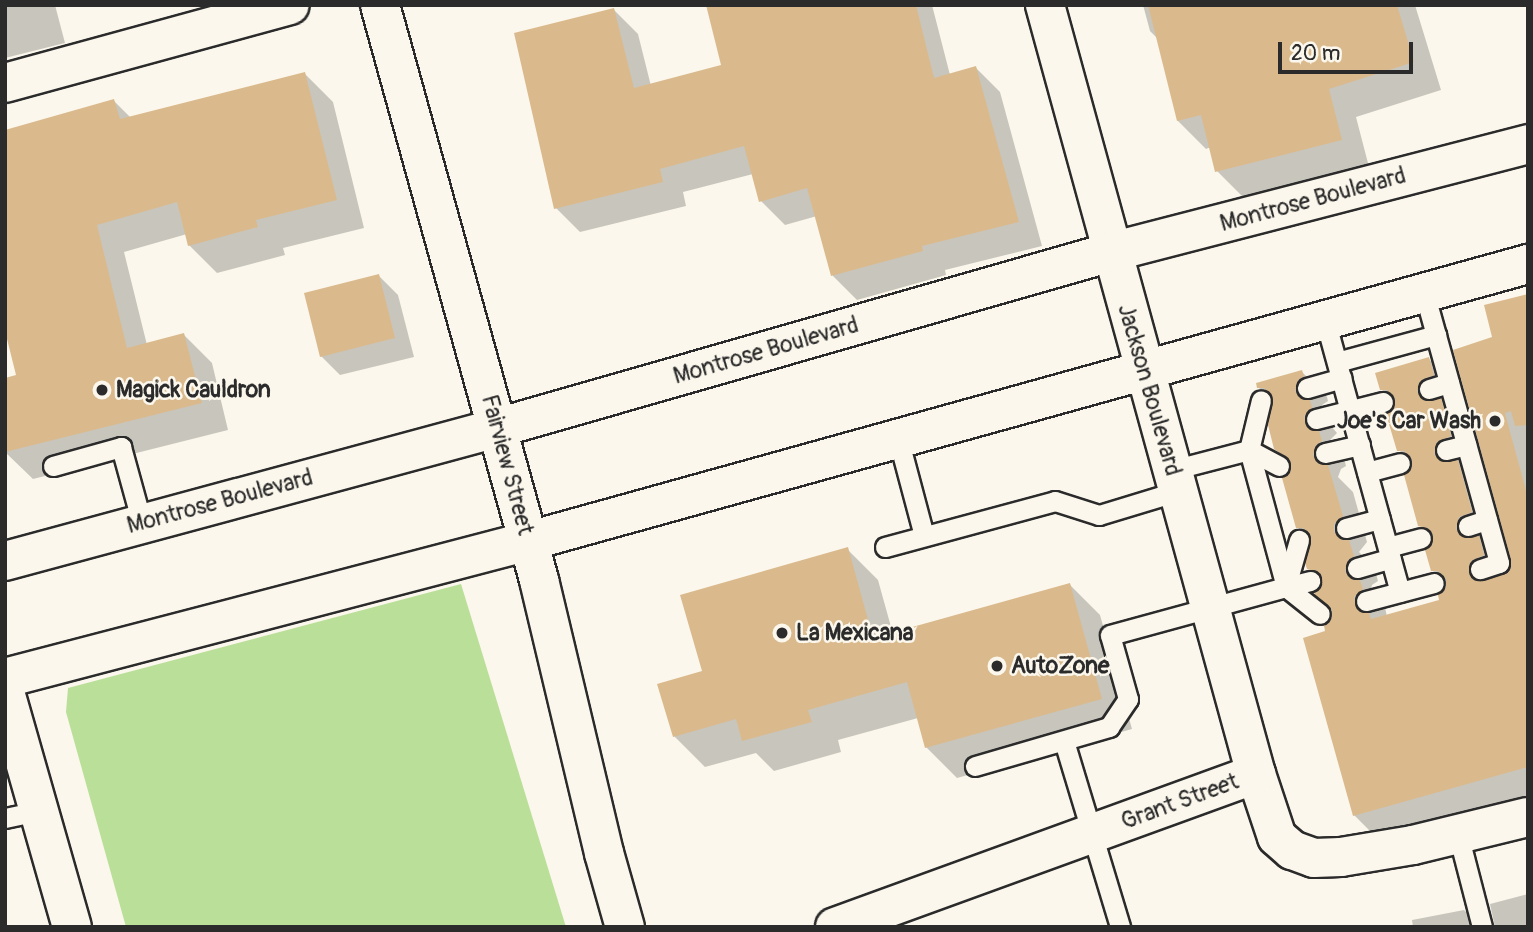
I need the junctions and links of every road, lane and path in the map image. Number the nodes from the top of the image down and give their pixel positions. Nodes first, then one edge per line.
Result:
1 (290, 5) edge
2 (380, 5) edge
3 (1045, 5) edge
4 (5, 83) edge
5 (1528, 144) edge
6 (1111, 252) junction
7 (1528, 264) edge
8 (1424, 292) junction
9 (1325, 320) junction
10 (1436, 335) junction
11 (1143, 369) junction
12 (1339, 370) junction
13 (1449, 383) junction
14 (1307, 388) dead end
15 (1429, 389) dead end
16 (1261, 400) dead end
17 (1383, 402) dead end
18 (1351, 411) junction
19 (1316, 419) dead end
20 (497, 428) junction
21 (1270, 433) dead end
22 (898, 438) junction
23 (1360, 445) junction
24 (1466, 445) junction
25 (1248, 450) junction
26 (1446, 450) dead end
27 (1325, 453) dead end
28 (1400, 463) dead end
29 (52, 466) dead end
30 (1279, 466) dead end
31 (1367, 472) junction
32 (1175, 481) junction
33 (1380, 519) junction
34 (142, 523) junction
35 (1346, 528) dead end
36 (924, 536) junction
37 (1421, 538) dead end
38 (1299, 540) dead end
39 (529, 541) junction
40 (885, 547) dead end
41 (1389, 552) junction
42 (5, 561) edge
43 (1357, 568) dead end
44 (1480, 569) dead end
45 (1310, 581) dead end
46 (1434, 583) dead end
47 (1286, 587) junction
48 (1400, 592) junction
49 (1366, 601) dead end
50 (1210, 607) junction
51 (1320, 614) dead end
52 (5, 678) edge
53 (5, 692) edge
54 (1064, 741) junction
55 (975, 766) dead end
56 (1256, 774) junction
57 (22, 815) edge
58 (1528, 817) edge
59 (1094, 832) junction
60 (1458, 834) junction
61 (906, 915) edge
62 (72, 927) edge
63 (625, 927) edge
64 (835, 927) edge
65 (1121, 927) edge
66 (1482, 927) edge

1 - 4 main road
2 - 20 main road, Fairview Street
3 - 6 main road, Jackson Boulevard
5 - 6 main road, Montrose Boulevard
6 - 11 main road, Jackson Boulevard
6 - 20 main road, Montrose Boulevard
7 - 8 main road
8 - 9 main road
8 - 10 lane
9 - 11 main road
9 - 12 lane
10 - 12 lane
10 - 13 lane
11 - 22 main road
11 - 32 main road, Jackson Boulevard
12 - 14 lane
12 - 18 lane
13 - 15 lane
13 - 24 lane
16 - 25 lane
17 - 18 lane
18 - 19 lane
18 - 23 lane
20 - 34 main road, Montrose Boulevard
20 - 39 main road, Fairview Street
21 - 25 lane
22 - 36 lane
22 - 39 main road
23 - 27 lane
23 - 31 lane
24 - 26 lane
24 - 44 lane
25 - 30 lane
25 - 32 lane
25 - 47 lane
28 - 31 lane
29 - 34 lane
31 - 33 lane
32 - 36 lane
32 - 50 main road, Jackson Boulevard
33 - 35 lane
33 - 41 lane
34 - 42 main road, Montrose Boulevard
36 - 40 lane
37 - 41 lane
38 - 47 lane
39 - 52 main road
39 - 63 main road, Fairview Street
41 - 43 lane
41 - 48 lane
45 - 47 lane
46 - 48 lane
47 - 50 lane
47 - 51 lane
48 - 49 lane
50 - 54 lane
50 - 56 main road, Jackson Boulevard
53 - 57 main road
54 - 55 lane
54 - 59 lane
56 - 59 main road, Grant Street
56 - 60 main road, Grant Street
57 - 62 main road
58 - 60 main road, Grant Street
59 - 61 main road, Grant Street
59 - 65 lane
60 - 66 lane
61 - 64 main road, Grant Street

